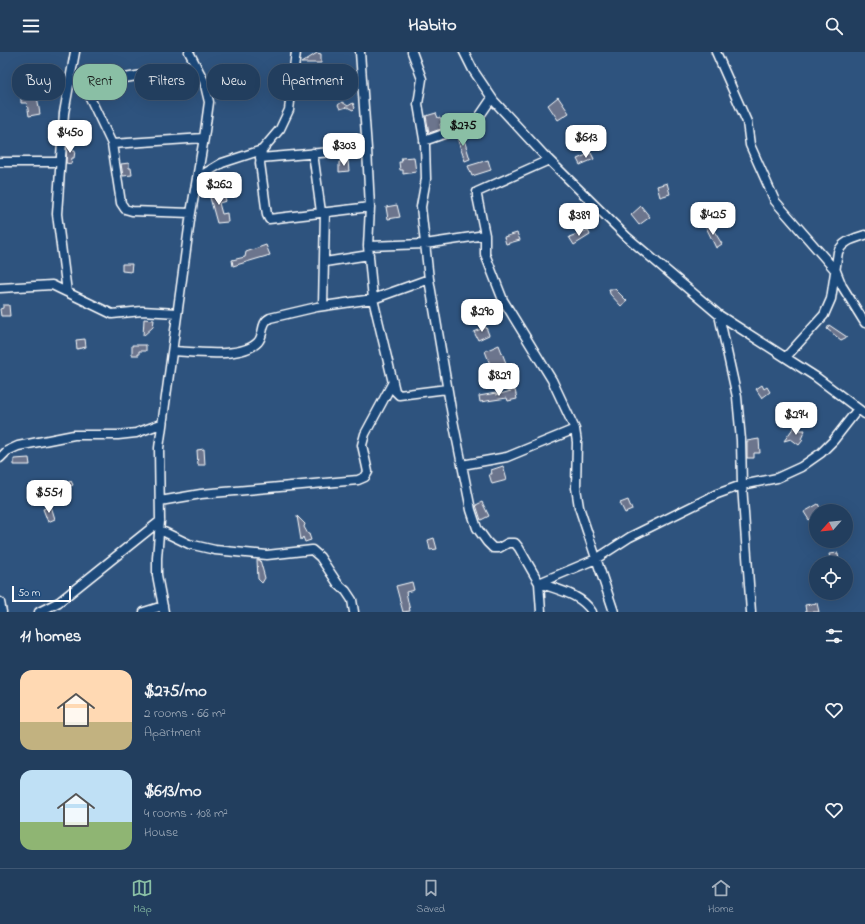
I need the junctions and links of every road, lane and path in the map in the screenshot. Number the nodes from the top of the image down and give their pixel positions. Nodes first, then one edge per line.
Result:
1 (75, 52) edge
2 (189, 52) edge
3 (296, 52) edge
4 (360, 52) edge
5 (412, 52) edge
6 (464, 52) edge
7 (716, 52) edge
8 (195, 64) edge
9 (199, 72) edge
10 (70, 81) joint
11 (492, 98) junction
12 (91, 100) edge
13 (204, 138) junction
14 (424, 141) junction
15 (112, 144) junction
16 (367, 149) junction
17 (314, 153) junction
18 (261, 154) junction
19 (549, 160) junction
20 (0, 162) edge
21 (60, 162) junction
22 (197, 178) junction
23 (370, 207) junction
24 (191, 212) junction
25 (323, 212) junction
26 (485, 235) junction
27 (865, 235) edge
28 (426, 244) junction
29 (368, 246) junction
30 (369, 255) junction
31 (325, 262) junction
32 (836, 271) junction
33 (429, 279) junction
34 (0, 288) edge
35 (67, 292) junction
36 (373, 299) junction
37 (322, 306) junction
38 (176, 313) junction
39 (719, 315) junction
40 (865, 323) edge
41 (173, 351) junction
42 (786, 357) junction
43 (393, 382) junction
44 (447, 389) junction
45 (862, 411) edge
46 (161, 424) junction
47 (575, 429) junction
48 (0, 458) edge
49 (462, 465) junction
50 (742, 484) junction
51 (160, 501) junction
52 (160, 521) junction
53 (160, 530) junction
54 (596, 559) junction
55 (539, 583) junction
56 (0, 602) edge
57 (163, 609) edge
58 (593, 611) edge
59 (2, 612) edge
60 (39, 612) edge
61 (144, 612) edge
62 (354, 612) edge
63 (541, 612) edge
64 (614, 612) edge
65 (751, 612) edge

1 - 10 street
2 - 8 street
3 - 18 street
4 - 16 street
5 - 14 street
6 - 11 street
7 - 32 street
9 - 13 street
10 - 21 street
11 - 14 street
11 - 19 street
12 - 15 street
13 - 15 street
13 - 22 street
14 - 28 street
15 - 24 street
16 - 17 street
16 - 23 street
17 - 18 street
17 - 25 street
18 - 22 street
18 - 25 street
19 - 26 street
19 - 39 street
20 - 21 street
21 - 35 street
22 - 24 street
23 - 25 street
23 - 29 street
24 - 38 street
25 - 31 street
26 - 28 street
26 - 47 street
27 - 32 street
28 - 29 street
28 - 33 street
29 - 30 street
30 - 31 street
30 - 36 street
31 - 37 street
32 - 40 street
32 - 42 street
33 - 36 street
33 - 44 street
34 - 35 street
35 - 38 street
36 - 37 street
36 - 43 street
37 - 41 street
38 - 41 street
39 - 42 street
39 - 50 street
41 - 46 street
42 - 45 street
43 - 44 street
43 - 51 street
44 - 49 street
45 - 50 street
46 - 48 street
46 - 51 street
47 - 49 street
47 - 54 street
49 - 55 street
50 - 54 street
50 - 65 street
51 - 52 street
52 - 53 street
52 - 60 street
53 - 57 street
53 - 62 street
54 - 55 street
54 - 64 street
55 - 58 street
55 - 63 street
56 - 59 street
57 - 61 street

